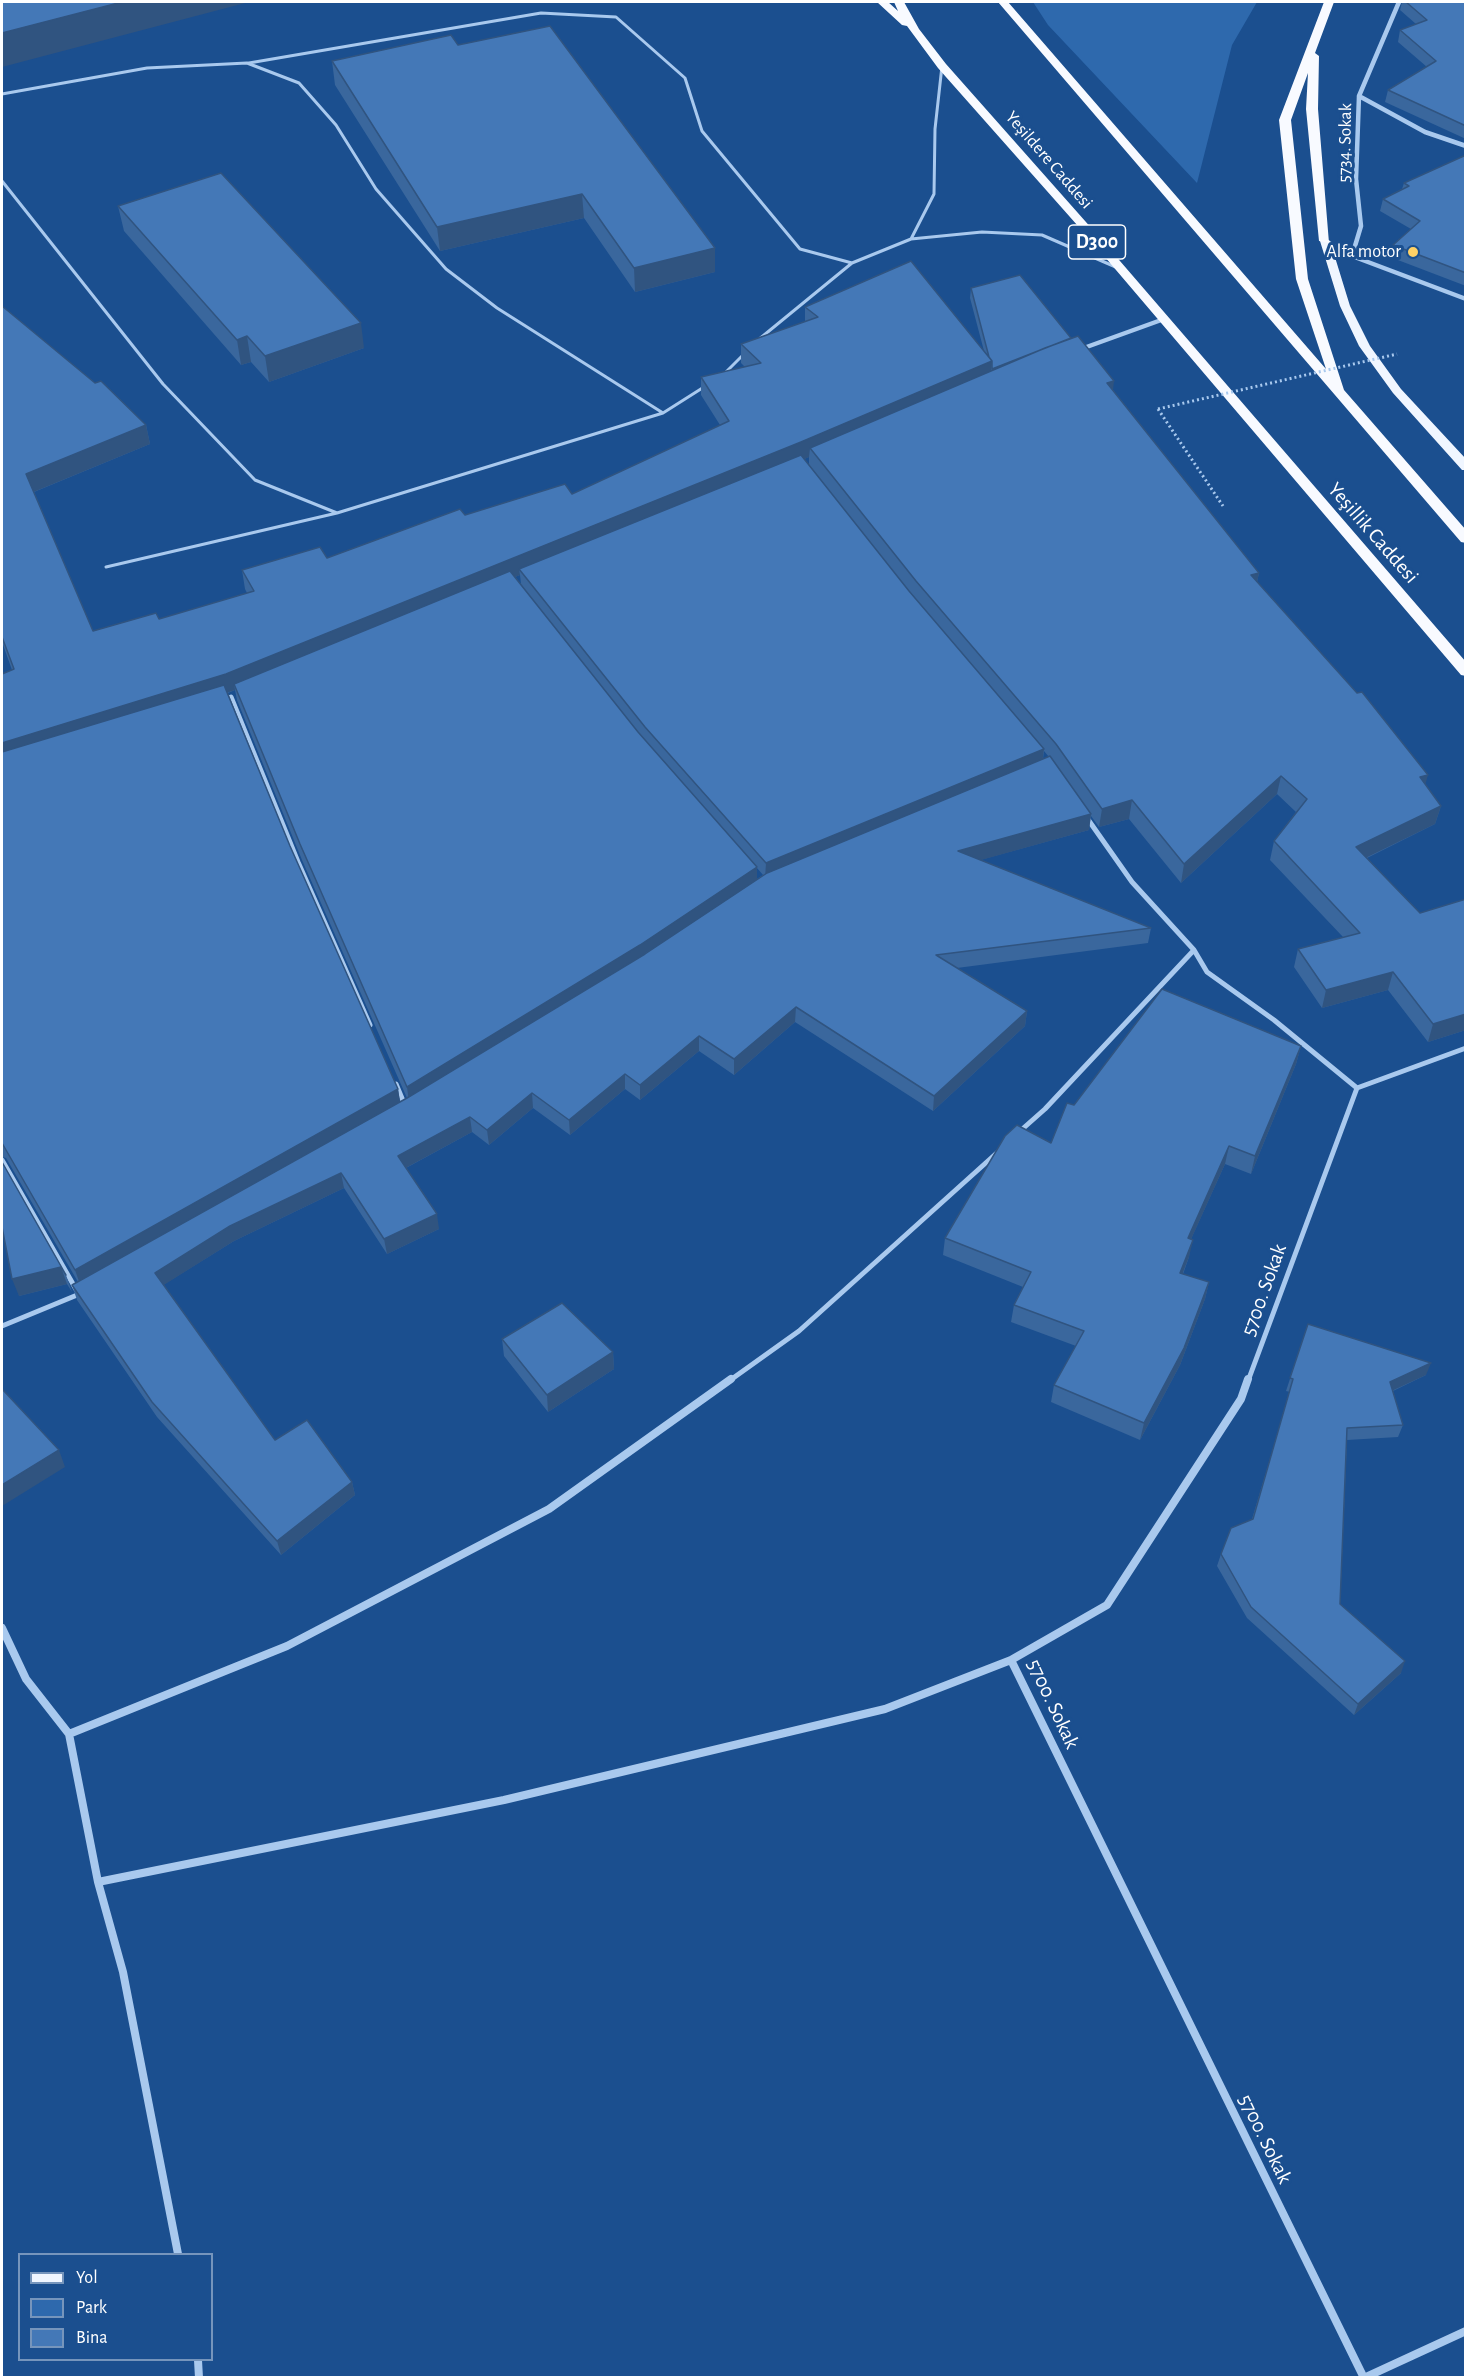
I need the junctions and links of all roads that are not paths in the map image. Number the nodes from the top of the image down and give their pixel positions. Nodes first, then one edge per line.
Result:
1 (882, 2) edge
2 (899, 2) edge
3 (1003, 2) edge
4 (1329, 2) edge
5 (1399, 2) edge
6 (914, 30) junction
7 (1315, 39) junction
8 (247, 63) junction
9 (942, 66) junction
10 (2, 94) edge
11 (1359, 96) junction
12 (1466, 146) edge
13 (2, 181) edge
14 (911, 239) junction
15 (1325, 241) junction
16 (1352, 256) junction
17 (852, 263) junction
18 (1120, 269) junction
19 (1466, 299) edge
20 (1164, 320) junction
21 (1071, 352) edge
22 (721, 377) edge
23 (711, 383) edge
24 (1342, 398) junction
25 (663, 413) junction
26 (1249, 421) joint
27 (1466, 467) edge
28 (337, 513) junction
29 (1466, 539) edge
30 (106, 567) dead end
31 (1466, 672) edge
32 (242, 693) edge
33 (231, 697) junction
34 (220, 700) edge
35 (1084, 814) edge
36 (1194, 950) junction
37 (374, 1034) edge
38 (1466, 1048) edge
39 (392, 1077) edge
40 (1357, 1088) junction
41 (416, 1103) edge
42 (406, 1109) junction
43 (396, 1115) edge
44 (1010, 1141) edge
45 (1001, 1149) edge
46 (2, 1160) edge
47 (89, 1289) edge
48 (79, 1294) junction
49 (2, 1326) edge
50 (2, 1628) edge
51 (1011, 1660) junction
52 (69, 1734) junction
53 (98, 1882) junction
54 (178, 2253) edge
55 (1466, 2331) edge
56 (198, 2361) edge
57 (199, 2378) edge
58 (1364, 2378) edge

1 - 6 highway
2 - 6 highway, Yeşildere Caddesi / D300
3 - 24 highway
4 - 7 highway
5 - 11 street, 5734. Sokak
6 - 9 highway, Yeşildere Caddesi / D300
7 - 15 highway
7 - 24 highway
8 - 10 lane
8 - 17 lane
8 - 25 lane
9 - 14 lane
9 - 18 highway, Yeşildere Caddesi / D300
11 - 12 street
11 - 16 street, 5734. Sokak
13 - 28 lane
14 - 17 lane
14 - 18 lane
15 - 16 street
15 - 27 main road
16 - 19 street
17 - 22 lane
18 - 20 highway, Yeşildere Caddesi / D300
20 - 21 street
20 - 26 highway, Yeşildere Caddesi / D300
23 - 25 lane
24 - 29 highway
25 - 28 lane
26 - 31 highway, Yeşillik Caddesi
28 - 30 lane
32 - 33 street
33 - 34 street
33 - 37 street
35 - 36 street
36 - 40 street
36 - 44 street
38 - 40 street
39 - 42 street
40 - 51 street, 5700. Sokak
41 - 42 street
42 - 43 street
45 - 52 street
46 - 48 street
47 - 48 street
48 - 49 street
50 - 52 street
51 - 53 street
51 - 58 street, 5700. Sokak
52 - 53 street
53 - 54 street
55 - 58 street
56 - 57 street

